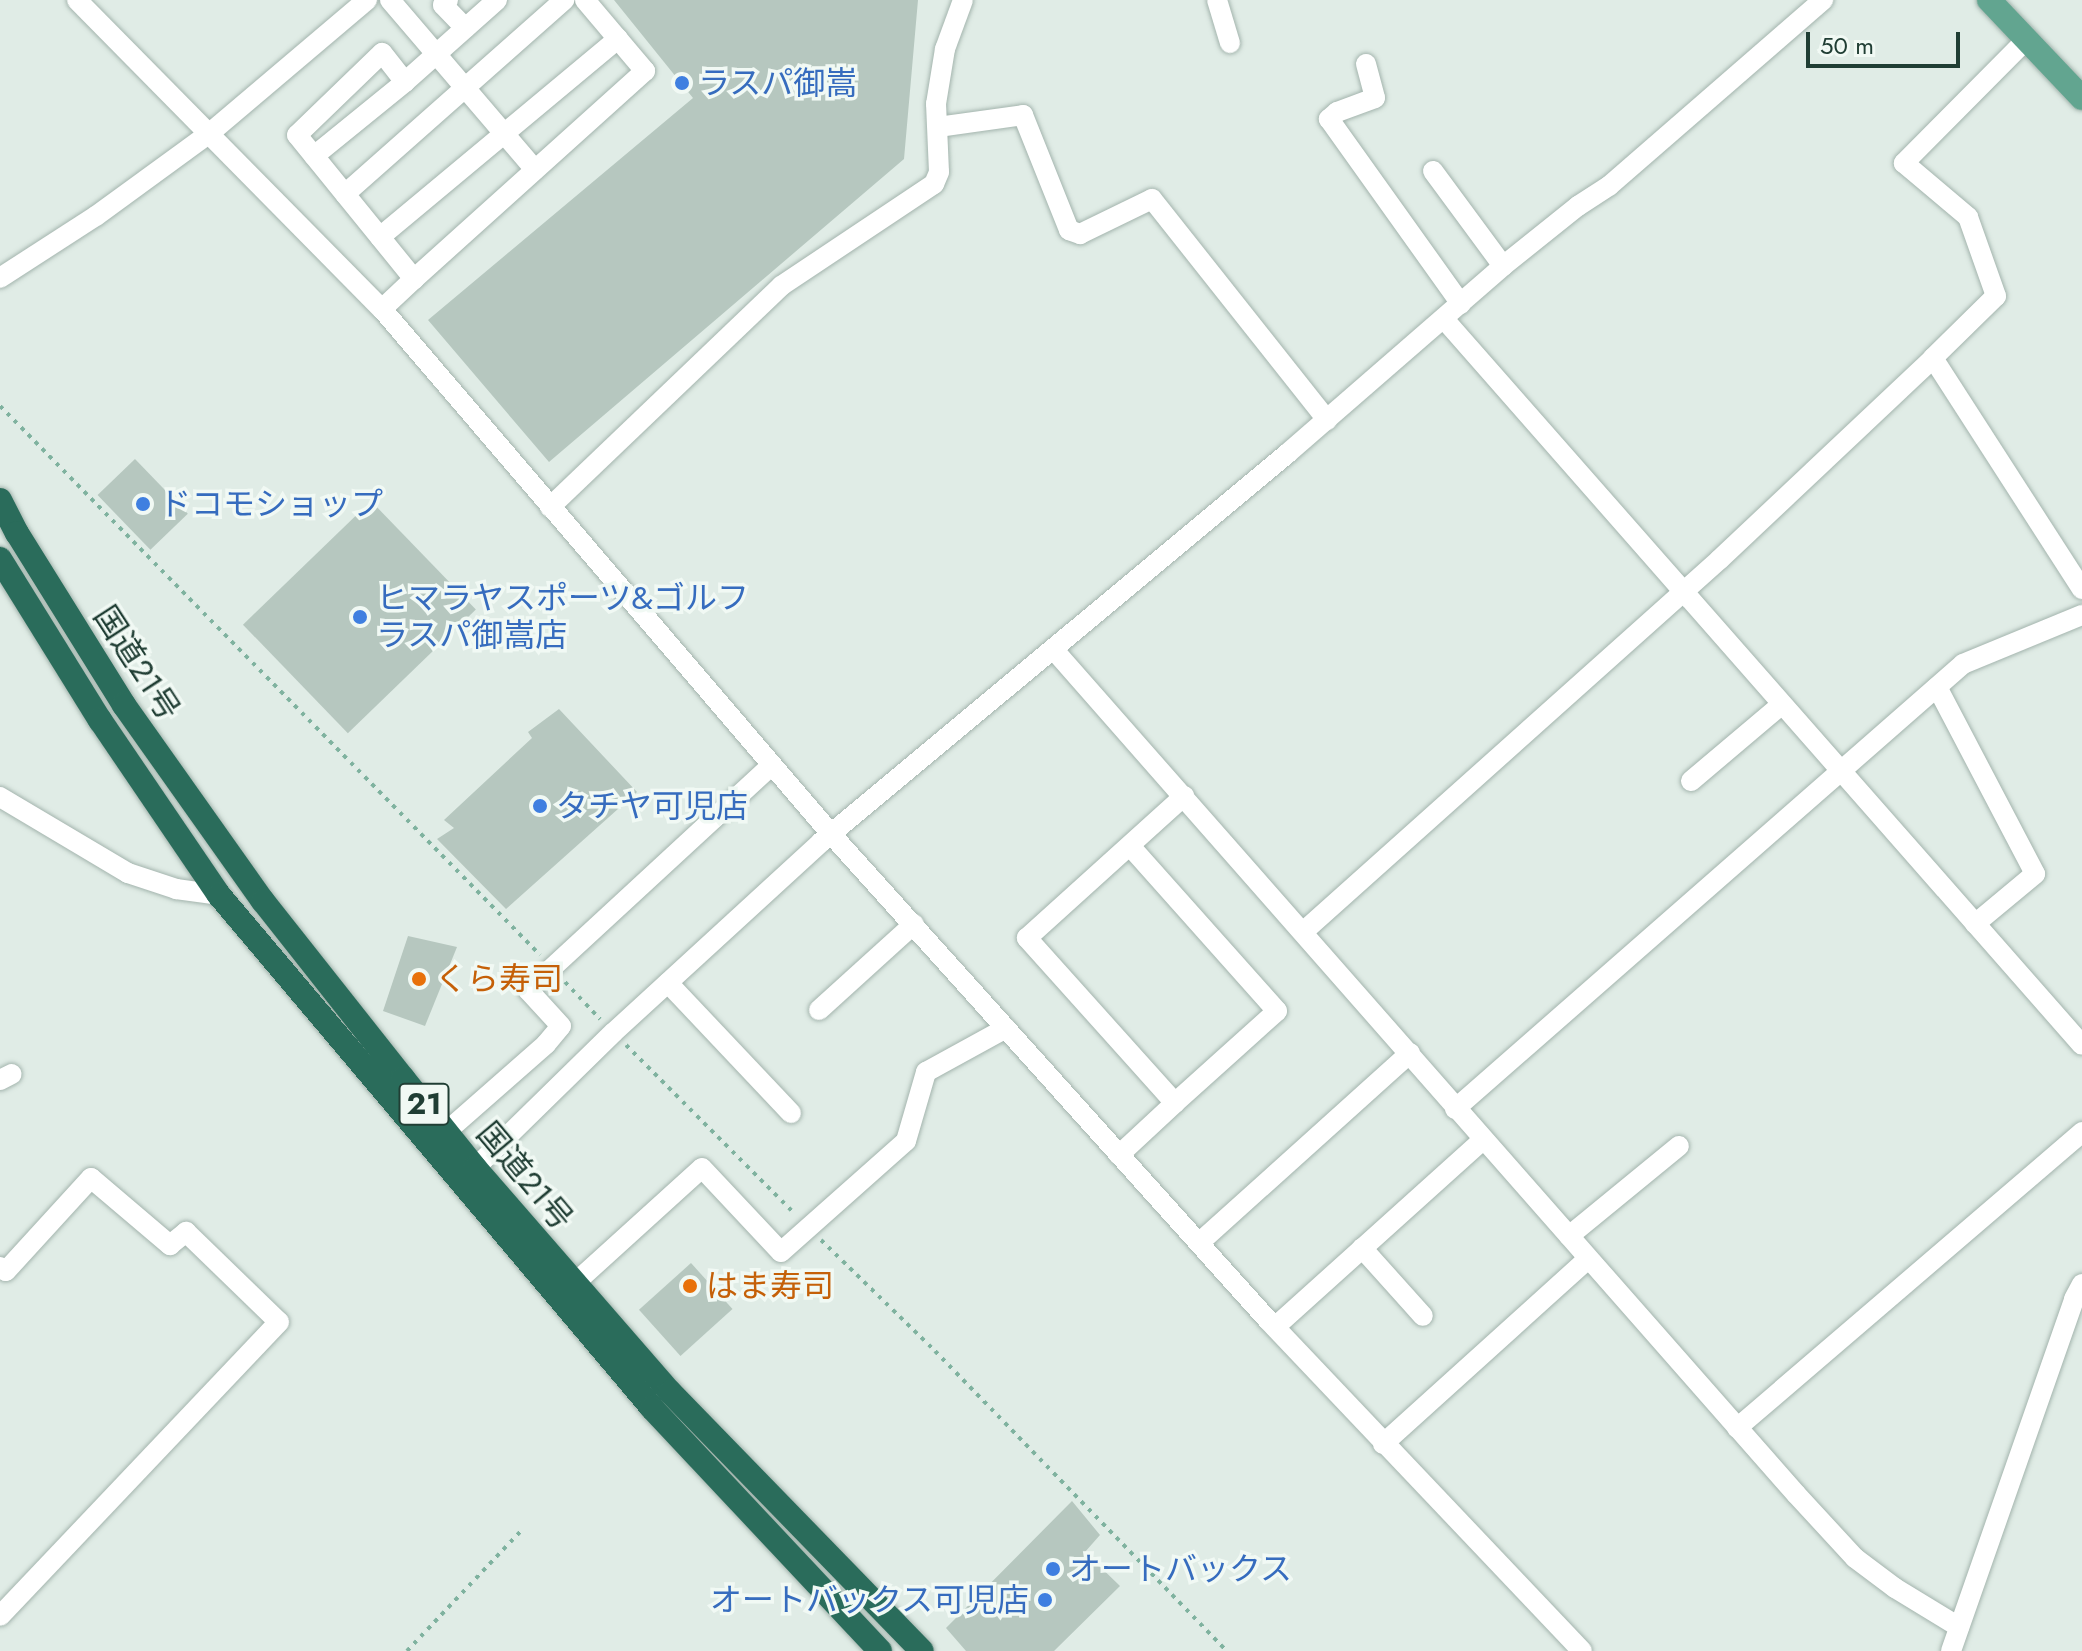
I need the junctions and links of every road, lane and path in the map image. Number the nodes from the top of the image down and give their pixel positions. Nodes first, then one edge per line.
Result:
1 (77, 0) edge
2 (367, 0) edge
3 (390, 0) edge
4 (448, 0) edge
5 (497, 0) edge
6 (564, 0) edge
7 (585, 0) edge
8 (963, 0) edge
9 (1217, 0) edge
10 (1823, 0) edge
11 (1993, 2) edge
12 (465, 28) junction
13 (618, 39) junction
14 (2027, 39) junction
15 (1230, 43) dead end
16 (436, 54) junction
17 (1366, 64) dead end
18 (405, 82) junction
19 (465, 87) junction
20 (2082, 98) edge
21 (938, 127) junction
22 (210, 133) junction
23 (504, 133) junction
24 (314, 156) junction
25 (535, 170) junction
26 (1433, 171) dead end
27 (345, 194) junction
28 (380, 237) junction
29 (1503, 266) junction
30 (0, 278) edge
31 (414, 279) junction
32 (1461, 304) junction
33 (382, 309) junction
34 (1444, 319) junction
35 (1933, 358) junction
36 (0, 406) edge
37 (1327, 420) junction
38 (0, 500) edge
39 (550, 507) junction
40 (0, 559) edge
41 (2082, 589) edge
42 (1682, 593) junction
43 (2082, 615) edge
44 (1054, 650) junction
45 (1937, 687) junction
46 (1781, 705) junction
47 (772, 765) junction
48 (1840, 773) junction
49 (1691, 781) dead end
50 (1184, 796) junction
51 (0, 797) edge
52 (832, 835) junction
53 (1130, 846) junction
54 (219, 895) junction
55 (914, 924) junction
56 (1975, 924) junction
57 (1303, 932) junction
58 (552, 968) junction
59 (668, 983) junction
60 (819, 1010) dead end
61 (1006, 1028) junction
62 (614, 1032) junction
63 (2082, 1045) edge
64 (1410, 1053) junction
65 (1175, 1103) junction
66 (1455, 1109) junction
67 (791, 1113) dead end
68 (446, 1132) junction
69 (2082, 1132) edge
70 (1483, 1140) junction
71 (1679, 1146) dead end
72 (1119, 1155) junction
73 (475, 1168) junction
74 (808, 1227) junction
75 (1569, 1236) junction
76 (1199, 1243) junction
77 (1362, 1248) junction
78 (1588, 1259) junction
79 (0, 1267) edge
80 (575, 1283) junction
81 (2082, 1284) edge
82 (1423, 1316) dead end
83 (1275, 1327) junction
84 (1737, 1428) junction
85 (1383, 1444) junction
86 (522, 1530) dead end
87 (0, 1616) edge
88 (1959, 1627) junction
89 (407, 1651) edge
90 (880, 1651) edge
91 (922, 1651) edge
92 (1227, 1651) edge
93 (1582, 1651) edge
94 (1951, 1651) edge

1 - 22 street
2 - 22 street
3 - 16 street
4 - 12 street
5 - 12 street
6 - 19 street
7 - 13 street
8 - 21 street
9 - 15 street
10 - 29 street
11 - 14 main road
12 - 16 street
13 - 23 street
13 - 25 street
14 - 20 main road
14 - 35 street
16 - 18 street
16 - 19 street
17 - 32 street
18 - 24 street
18 - 24 street
19 - 23 street
19 - 27 street
21 - 37 street
21 - 39 street
22 - 30 street
22 - 33 street
23 - 25 street
23 - 28 street
24 - 27 street
25 - 31 street
26 - 29 street
27 - 28 street
28 - 31 street
29 - 32 street
31 - 33 street
32 - 34 street
33 - 39 street
34 - 37 street
34 - 42 street
35 - 41 street
35 - 42 street
36 - 58 path
37 - 44 street
38 - 68 highway, 国道21号 / 21
39 - 47 street
40 - 54 highway, 国道21号 / 21
42 - 46 street
42 - 57 street
43 - 45 street
44 - 50 street
44 - 52 street
45 - 48 street
45 - 56 street
46 - 48 street
46 - 49 street
47 - 52 street
47 - 58 street
48 - 56 street
48 - 66 street
50 - 53 street
50 - 57 street
51 - 54 street
52 - 55 street
52 - 59 street
53 - 65 street
53 - 65 street
54 - 90 highway, 国道21号 / 21
55 - 60 street
55 - 61 street
56 - 63 street
57 - 64 street
58 - 62 path
58 - 68 street
59 - 62 street
59 - 67 street
61 - 72 street
61 - 74 street
62 - 73 street
62 - 74 path
64 - 66 street
64 - 76 street
65 - 72 street
66 - 70 street
68 - 73 highway, 国道21号 / 21
69 - 84 street
70 - 75 street
70 - 77 street
71 - 75 street
72 - 76 street
73 - 80 highway, 国道21号 / 21
74 - 80 street
74 - 92 path
75 - 78 street
76 - 83 street
77 - 82 street
77 - 83 street
78 - 84 street
78 - 85 street
79 - 87 street
80 - 91 highway, 国道21号 / 21
81 - 88 street
83 - 85 street
84 - 88 street
85 - 93 street
86 - 89 path
88 - 94 street

